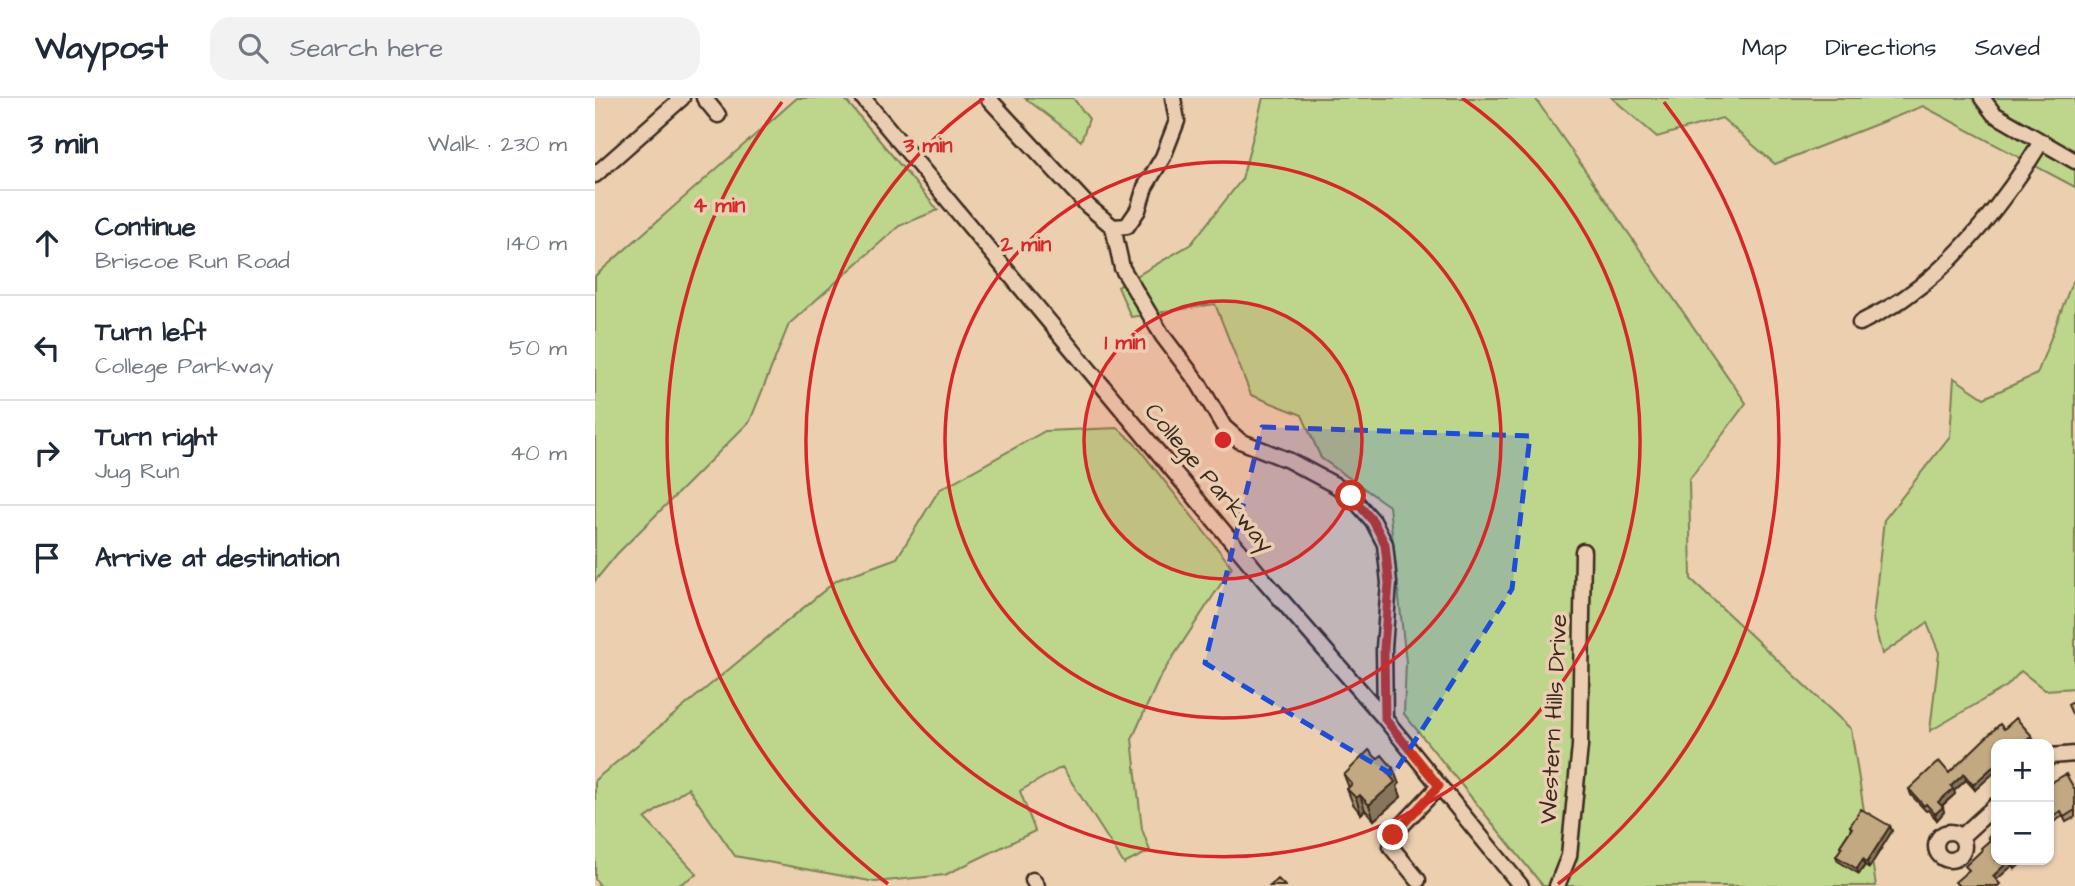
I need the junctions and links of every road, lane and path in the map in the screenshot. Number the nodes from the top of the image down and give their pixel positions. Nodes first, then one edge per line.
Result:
1 (682, 98) edge
2 (704, 98) edge
3 (863, 98) edge
4 (988, 98) edge
5 (1173, 98) edge
6 (1982, 98) edge
7 (718, 115) dead end
8 (2041, 142) junction
9 (2075, 161) edge
10 (595, 175) edge
11 (1113, 227) junction
12 (1860, 323) dead end
13 (1583, 551) dead end
14 (1385, 719) junction
15 (2075, 754) edge
16 (2054, 756) edge
17 (1439, 786) junction
18 (1991, 810) edge
19 (1961, 837) dead end
20 (1418, 880) dead end
21 (1521, 886) edge
22 (1557, 886) edge

1 - 10 street
2 - 7 street
3 - 14 street, College Parkway
4 - 11 street
5 - 11 street
6 - 8 street
8 - 9 street
8 - 12 street
11 - 14 street
13 - 22 street, Western Hills Drive
14 - 17 street, College Parkway
15 - 16 street
17 - 20 street
17 - 21 street, College Parkway
18 - 19 street

